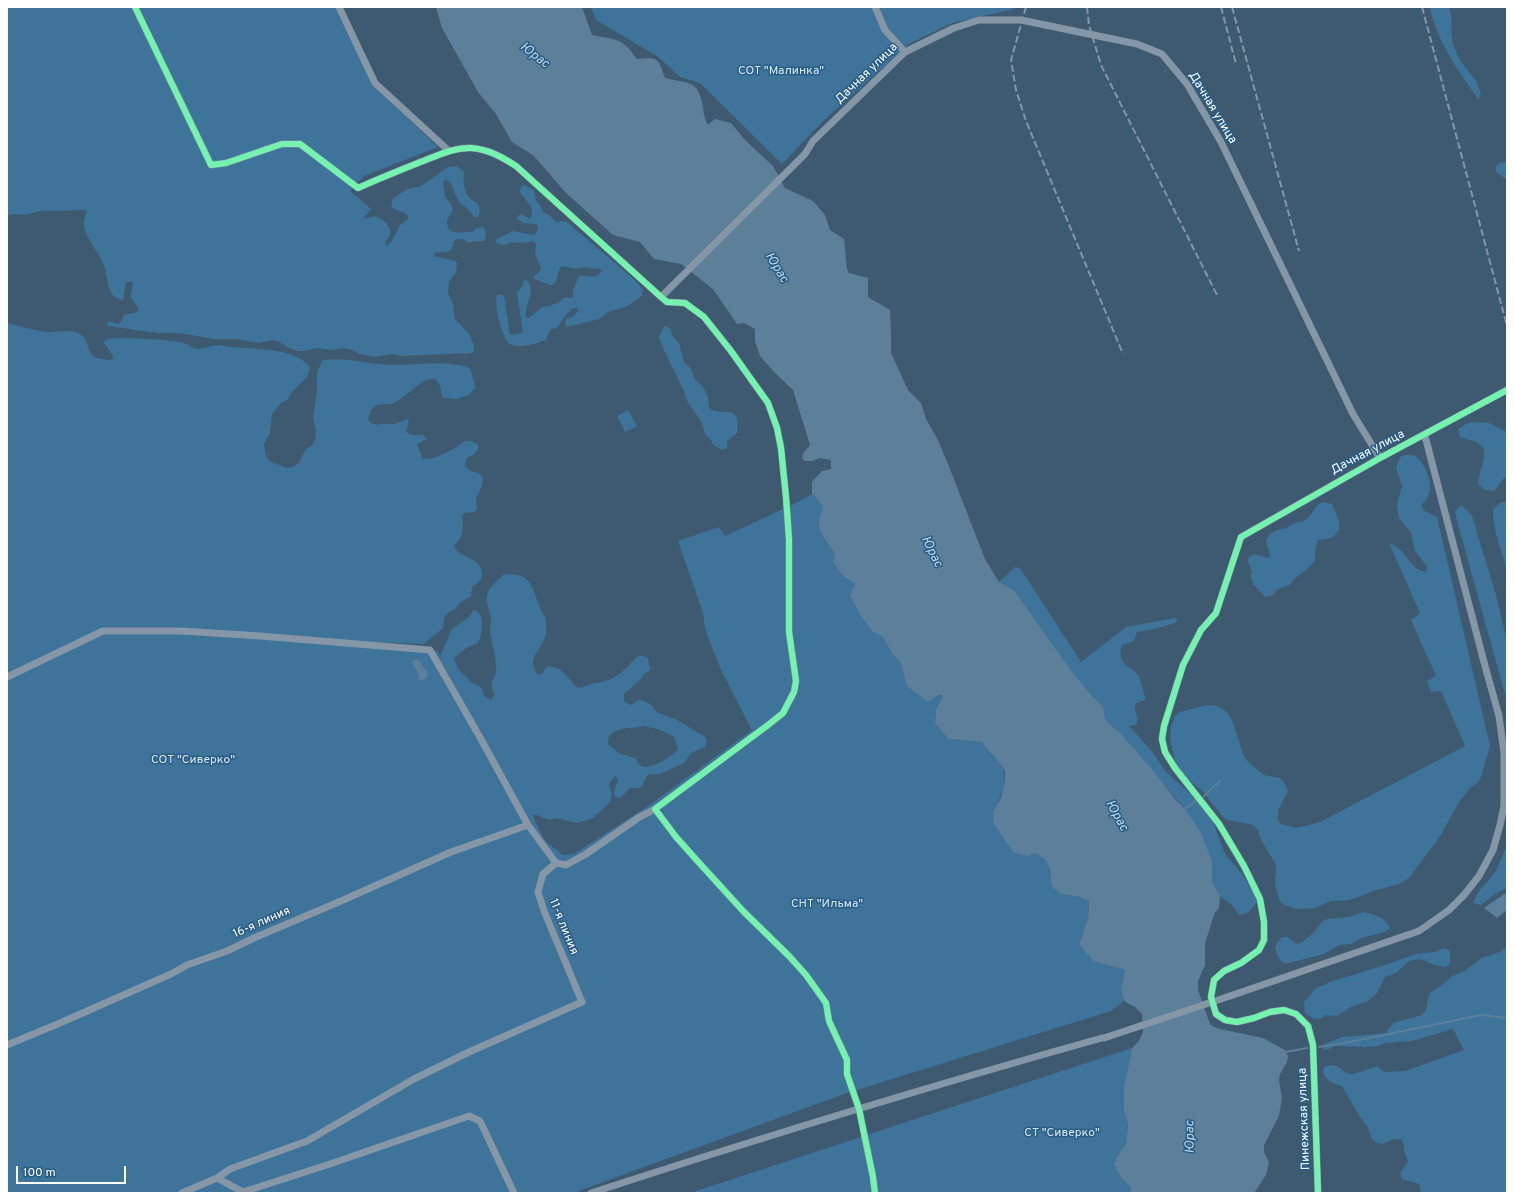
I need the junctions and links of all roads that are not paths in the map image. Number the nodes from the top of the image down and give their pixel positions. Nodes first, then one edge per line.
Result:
1 (135, 7) edge
2 (339, 7) edge
3 (875, 7) edge
4 (905, 52) junction
5 (449, 151) junction
6 (661, 298) junction
7 (1507, 390) edge
8 (1425, 436) junction
9 (1380, 458) junction
10 (1241, 537) joint
11 (7, 677) edge
12 (655, 809) junction
13 (528, 825) junction
14 (556, 863) junction
15 (7, 1045) edge
16 (859, 1109) junction
17 (217, 1178) junction
18 (182, 1193) edge
19 (514, 1193) edge
20 (591, 1193) edge
21 (875, 1193) edge
22 (1318, 1193) edge

1 - 5 street
2 - 5 street
3 - 4 street
4 - 6 street, Дачная улица
4 - 9 street, Дачная улица
5 - 6 street
6 - 12 street
7 - 8 street, Дачная улица
8 - 9 street, Дачная улица
8 - 16 street, bridge
9 - 10 street, Дачная улица
10 - 22 street, Пинежская улица
11 - 13 street
12 - 14 street
12 - 16 street
13 - 14 street
13 - 15 street, 16-я линия
14 - 17 street, 11-я линия
16 - 20 street
16 - 21 street
17 - 18 street
17 - 19 street

